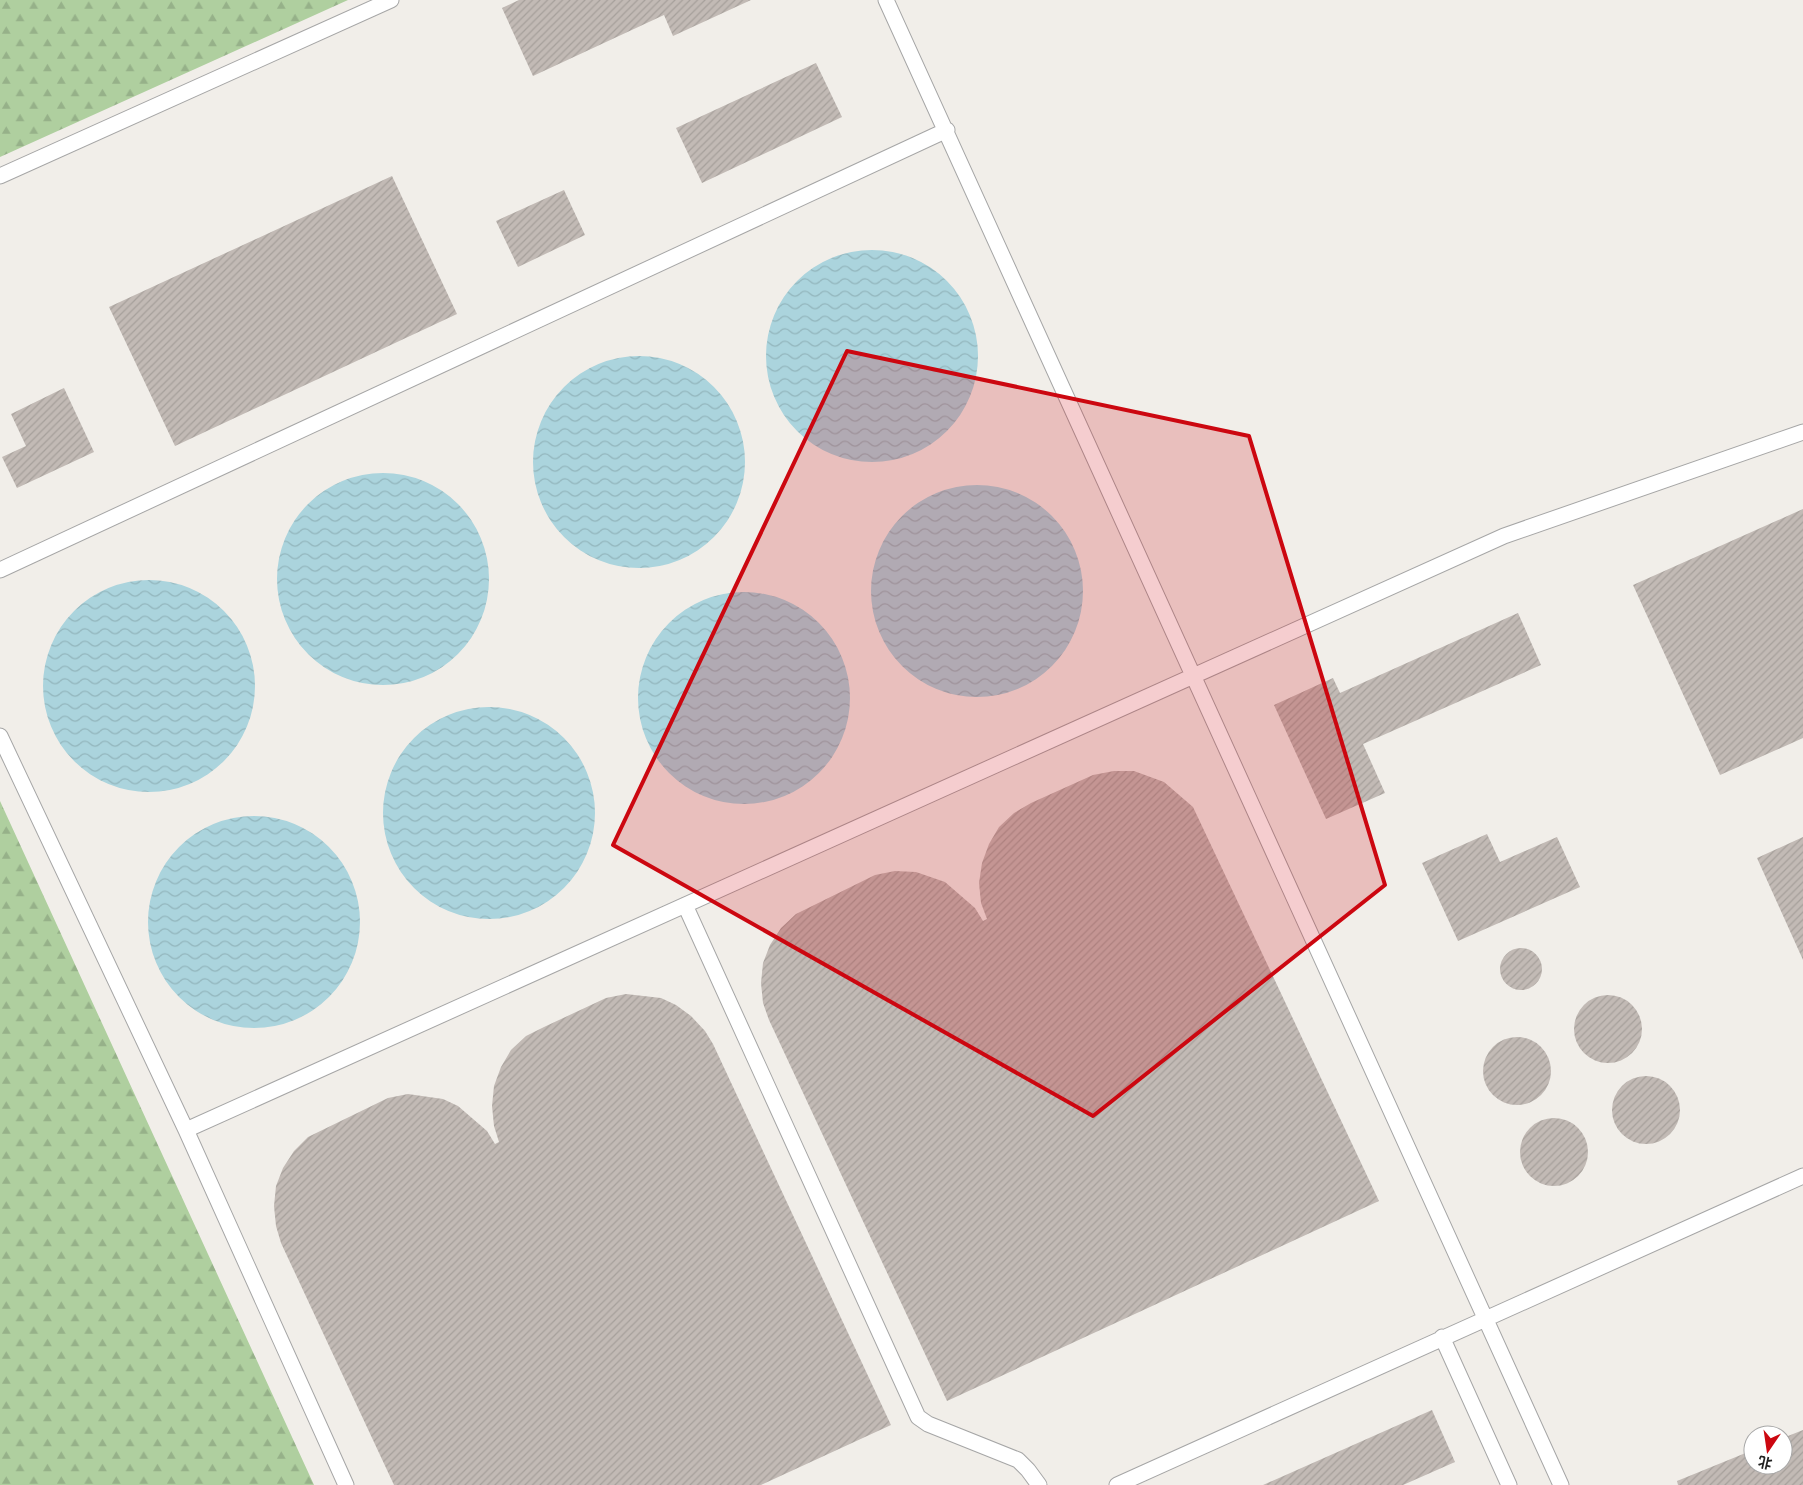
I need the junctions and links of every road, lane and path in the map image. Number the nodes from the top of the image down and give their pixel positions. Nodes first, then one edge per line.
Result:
1 (391, 0) edge
2 (886, 0) edge
3 (946, 130) junction
4 (0, 176) edge
5 (1803, 432) edge
6 (0, 570) edge
7 (1192, 675) junction
8 (0, 736) edge
9 (686, 904) junction
10 (186, 1130) junction
11 (1803, 1176) edge
12 (1486, 1318) junction
13 (1442, 1338) junction
14 (346, 1485) edge
15 (1039, 1485) edge
16 (1117, 1485) edge
17 (1509, 1485) edge
18 (1561, 1485) edge

1 - 4 lane
2 - 3 lane
3 - 6 lane
3 - 7 lane
5 - 7 lane
7 - 9 lane
7 - 12 lane
8 - 10 lane
9 - 10 lane
9 - 15 lane
10 - 14 lane
11 - 12 lane
12 - 13 lane
12 - 18 lane
13 - 16 lane
13 - 17 lane

